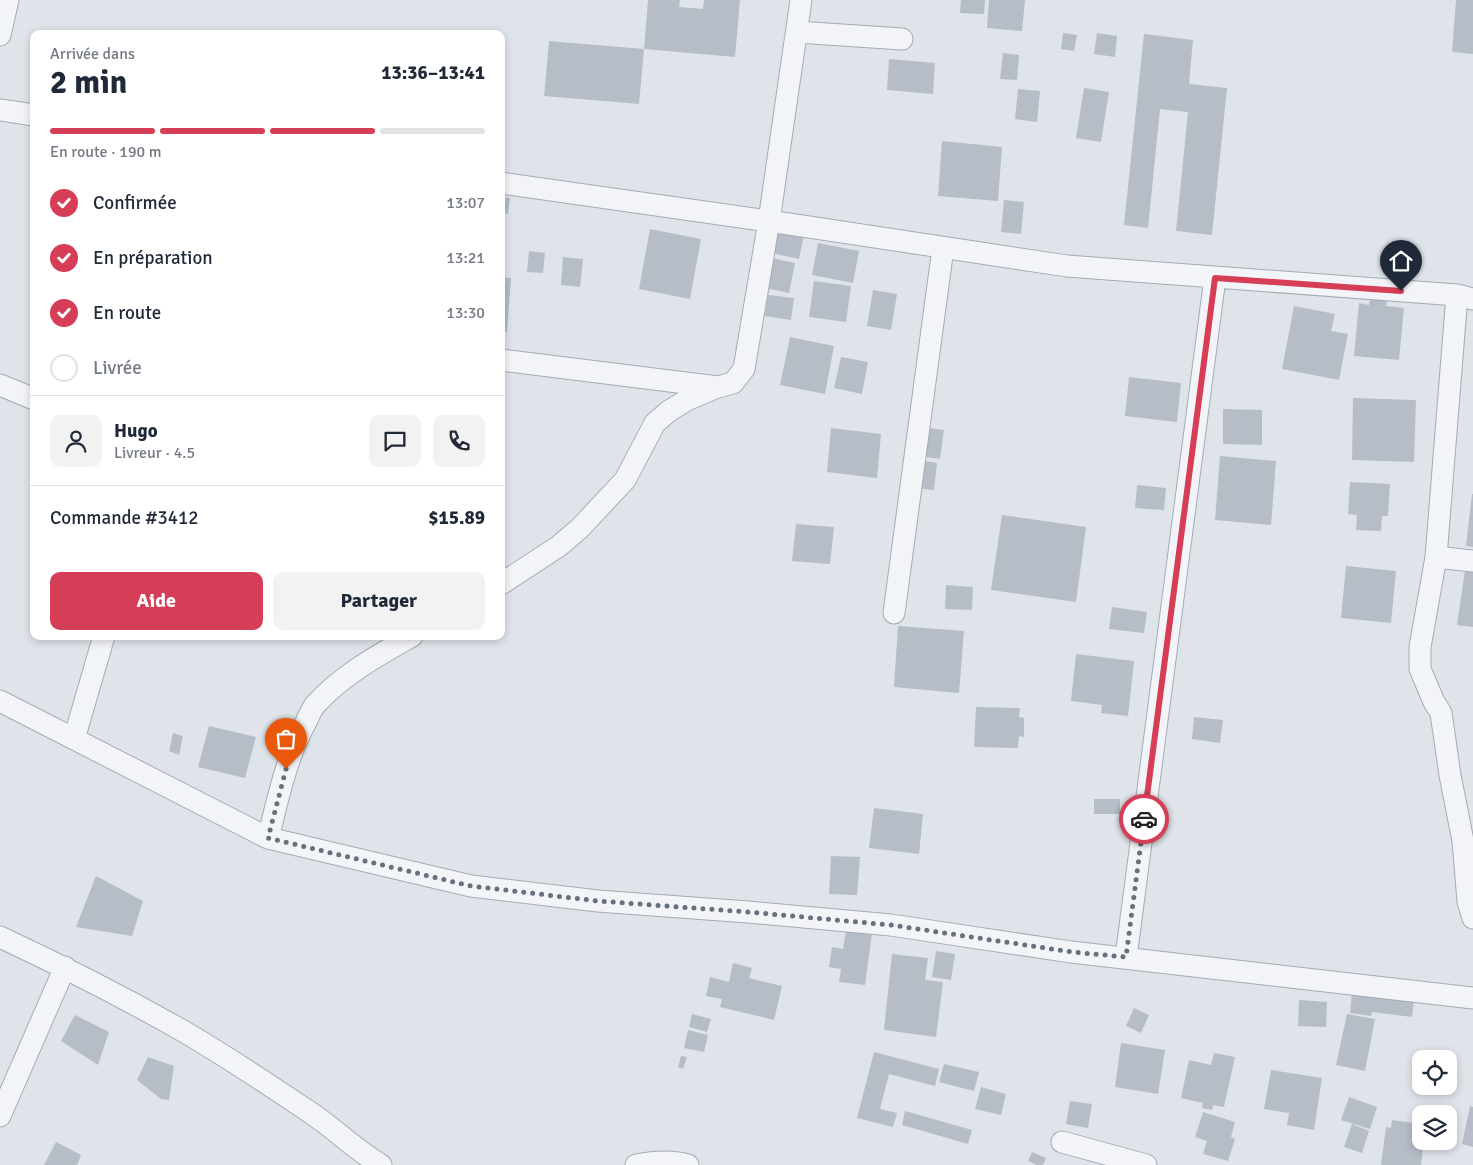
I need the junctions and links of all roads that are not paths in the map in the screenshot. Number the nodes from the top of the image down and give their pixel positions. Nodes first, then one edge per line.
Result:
1 (8, 0) edge
2 (801, 0) edge
3 (797, 32) junction
4 (0, 35) edge
5 (902, 40) dead end
6 (0, 110) edge
7 (30, 114) edge
8 (505, 185) edge
9 (769, 221) junction
10 (942, 248) junction
11 (1215, 278) junction
12 (1465, 297) edge
13 (505, 360) edge
14 (0, 385) edge
15 (718, 387) junction
16 (30, 397) edge
17 (1436, 557) junction
18 (1473, 561) edge
19 (505, 581) edge
20 (894, 613) dead end
21 (103, 640) edge
22 (405, 640) edge
23 (0, 701) edge
24 (74, 740) junction
25 (268, 838) junction
26 (1473, 918) edge
27 (0, 937) edge
28 (1126, 957) junction
29 (65, 968) junction
30 (1471, 995) edge
31 (0, 1116) edge
32 (1062, 1142) dead end
33 (382, 1165) edge
34 (636, 1165) edge
35 (688, 1165) edge
36 (1146, 1165) edge

1 - 4 street
2 - 3 street
3 - 5 street
3 - 9 street
6 - 7 street
8 - 9 street
9 - 10 street
9 - 15 street
10 - 11 street
10 - 20 street
11 - 12 street
11 - 28 street
12 - 17 street
13 - 15 street
14 - 16 street
15 - 19 street
17 - 18 street
17 - 26 street
21 - 24 street
22 - 25 street
23 - 24 street
24 - 25 street
25 - 28 street
27 - 29 street
28 - 30 street
29 - 31 street
29 - 33 street
32 - 36 street
34 - 35 street

